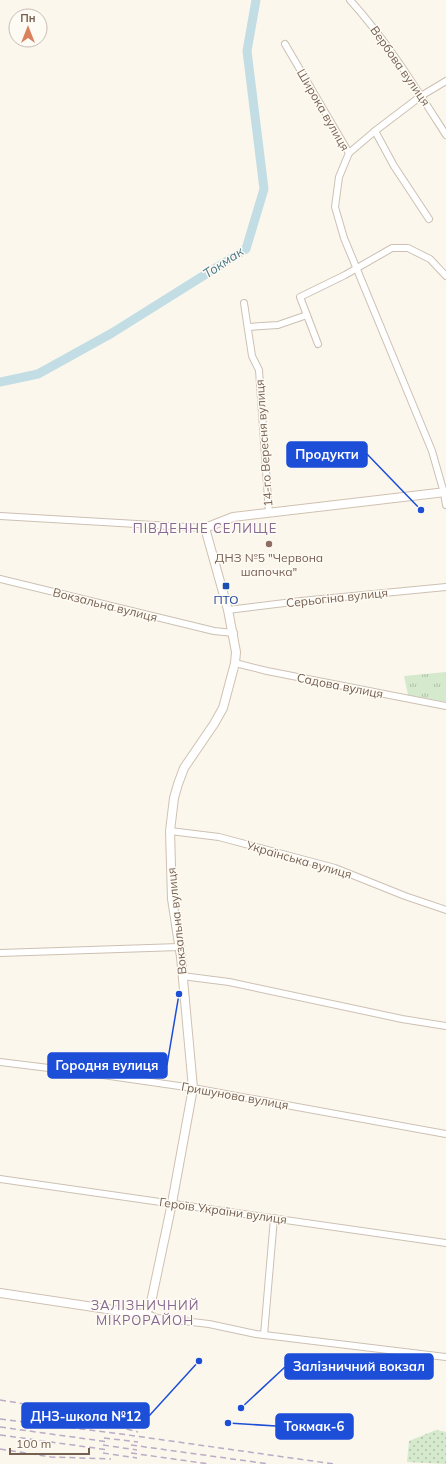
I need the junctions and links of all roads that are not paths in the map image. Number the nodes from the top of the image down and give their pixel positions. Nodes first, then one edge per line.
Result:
1 (350, 0) edge
2 (284, 44) dead end
3 (446, 80) edge
4 (421, 96) junction
5 (375, 131) junction
6 (446, 135) edge
7 (349, 153) junction
8 (429, 219) dead end
9 (356, 269) junction
10 (446, 276) edge
11 (244, 303) dead end
12 (307, 315) junction
13 (248, 327) junction
14 (318, 344) dead end
15 (445, 492) edge
16 (446, 505) edge
17 (269, 513) junction
18 (0, 516) edge
19 (205, 528) junction
20 (0, 579) edge
21 (446, 587) edge
22 (228, 610) junction
23 (234, 633) junction
24 (235, 663) junction
25 (446, 706) edge
26 (170, 831) junction
27 (446, 910) edge
28 (179, 946) junction
29 (0, 953) edge
30 (182, 976) junction
31 (446, 1026) edge
32 (0, 1062) edge
33 (193, 1088) junction
34 (446, 1134) edge
35 (0, 1179) edge
36 (172, 1203) junction
37 (274, 1218) junction
38 (446, 1243) edge
39 (0, 1293) edge
40 (145, 1313) junction
41 (264, 1335) junction
42 (446, 1357) edge

1 - 4 street, Вербова вулиця
2 - 7 street, Широка вулиця
3 - 4 street
4 - 5 street
4 - 6 street, Вербова вулиця
5 - 7 street
5 - 8 street
7 - 9 street, Широка вулиця
9 - 10 street
9 - 12 street
9 - 15 street, Широка вулиця
11 - 13 street, 14-го Вересня вулиця
12 - 13 street
12 - 14 street
13 - 17 street, 14-го Вересня вулиця
15 - 16 street
15 - 17 street, 14-го Вересня вулиця
17 - 19 street, 14-го Вересня вулиця
18 - 19 street, 14-го Вересня вулиця
19 - 22 street, Вокзальна вулиця
20 - 23 street, Вокзальна вулиця
21 - 22 street, Серьогіна вулиця
22 - 23 street, Вокзальна вулиця
23 - 24 street, Вокзальна вулиця
24 - 25 street, Садова вулиця
24 - 26 street, Вокзальна вулиця
26 - 27 street, Українська вулиця
26 - 28 street, Вокзальна вулиця
28 - 29 street
28 - 30 street, Вокзальна вулиця
30 - 31 street
30 - 33 street, Вокзальна вулиця
32 - 33 street, Гришунова вулиця
33 - 34 street, Гришунова вулиця
33 - 36 street, Вокзальна вулиця
35 - 36 street, Героїв України вулиця
36 - 37 street, Героїв України вулиця
36 - 40 street, Вокзальна вулиця
37 - 38 street, Героїв України вулиця
37 - 41 street
39 - 40 street
40 - 41 street
41 - 42 street

